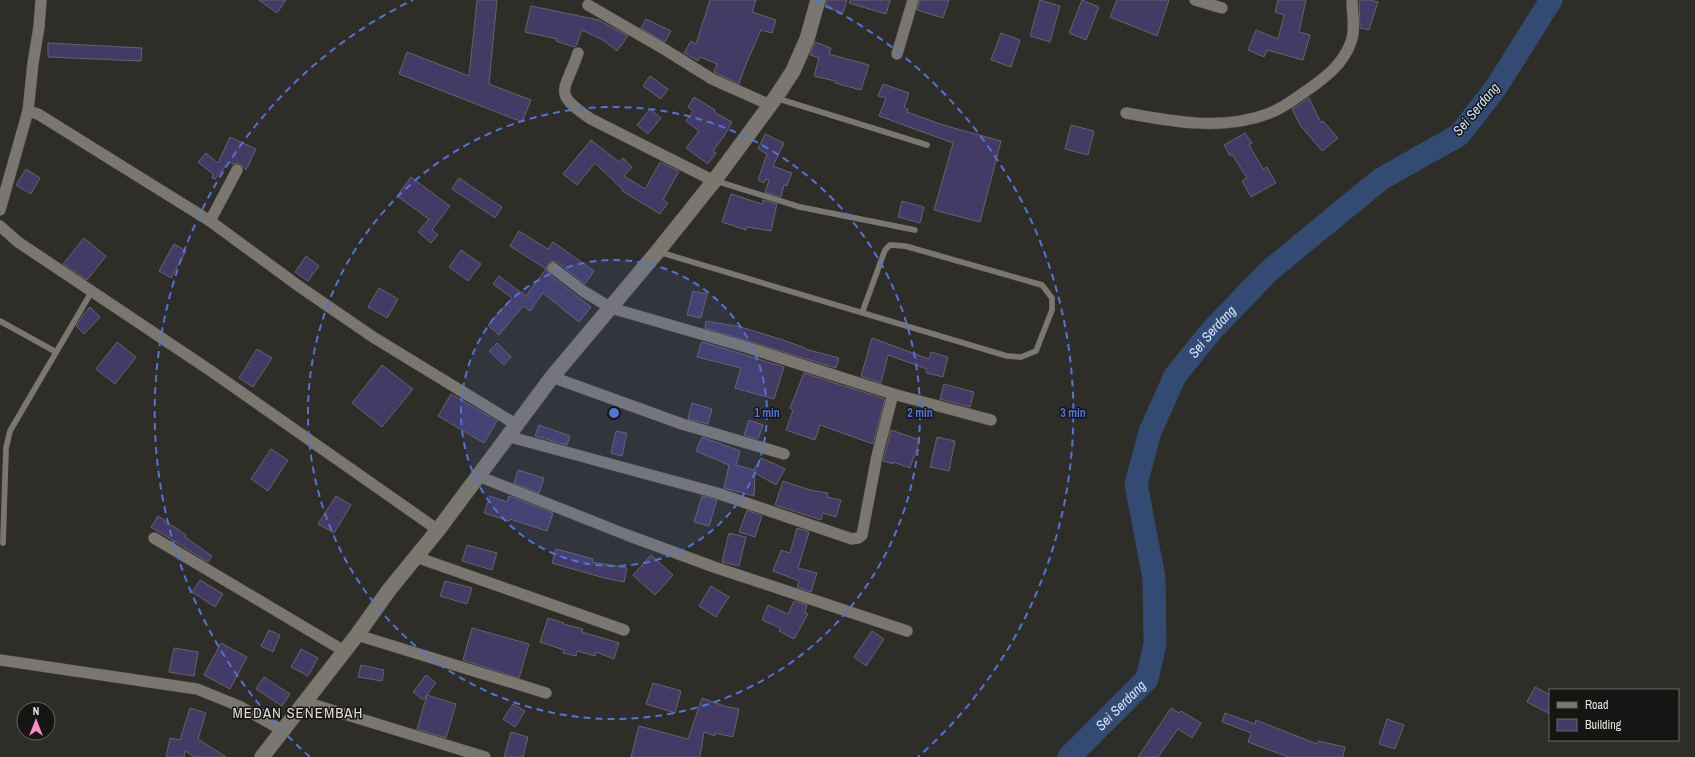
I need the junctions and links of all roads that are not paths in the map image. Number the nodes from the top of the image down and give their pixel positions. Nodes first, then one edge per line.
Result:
1 (41, 0) edge
2 (818, 0) edge
3 (913, 0) edge
4 (1195, 0) edge
5 (1352, 0) edge
6 (588, 5) dead end
7 (1222, 8) dead end
8 (578, 54) dead end
9 (897, 54) dead end
10 (773, 101) junction
11 (28, 111) junction
12 (1126, 113) dead end
13 (927, 145) dead end
14 (237, 170) dead end
15 (714, 181) junction
16 (0, 210) edge
17 (210, 221) junction
18 (0, 226) edge
19 (914, 230) dead end
20 (658, 251) junction
21 (553, 268) dead end
22 (92, 291) junction
23 (611, 308) junction
24 (862, 313) junction
25 (0, 321) edge
26 (56, 352) junction
27 (552, 377) junction
28 (893, 394) junction
29 (991, 420) dead end
30 (512, 430) junction
31 (784, 454) dead end
32 (478, 476) junction
33 (438, 530) junction
34 (154, 538) dead end
35 (3, 543) dead end
36 (416, 557) junction
37 (624, 630) dead end
38 (907, 631) dead end
39 (357, 635) junction
40 (344, 651) junction
41 (0, 660) edge
42 (546, 693) dead end
43 (306, 702) junction
44 (284, 731) junction
45 (262, 757) edge
46 (485, 757) edge

1 - 11 street
2 - 10 main road
3 - 9 street
4 - 7 street
5 - 12 street
6 - 10 street
8 - 15 street
10 - 13 lane
10 - 15 main road
11 - 16 street
11 - 17 street
14 - 17 street
15 - 19 lane
15 - 20 main road
17 - 30 street
18 - 22 street
20 - 23 main road
20 - 24 lane
21 - 23 street
22 - 26 lane
22 - 33 street
23 - 27 main road
23 - 28 street
24 - 24 lane
25 - 26 lane
26 - 35 lane
27 - 30 main road
27 - 31 street
28 - 29 street
28 - 30 street
30 - 32 main road
32 - 33 main road
32 - 38 street
33 - 36 main road
34 - 40 street
36 - 37 street
36 - 39 main road
39 - 40 main road
39 - 42 street
40 - 43 main road
41 - 44 street
43 - 44 main road
43 - 46 street
44 - 45 main road

